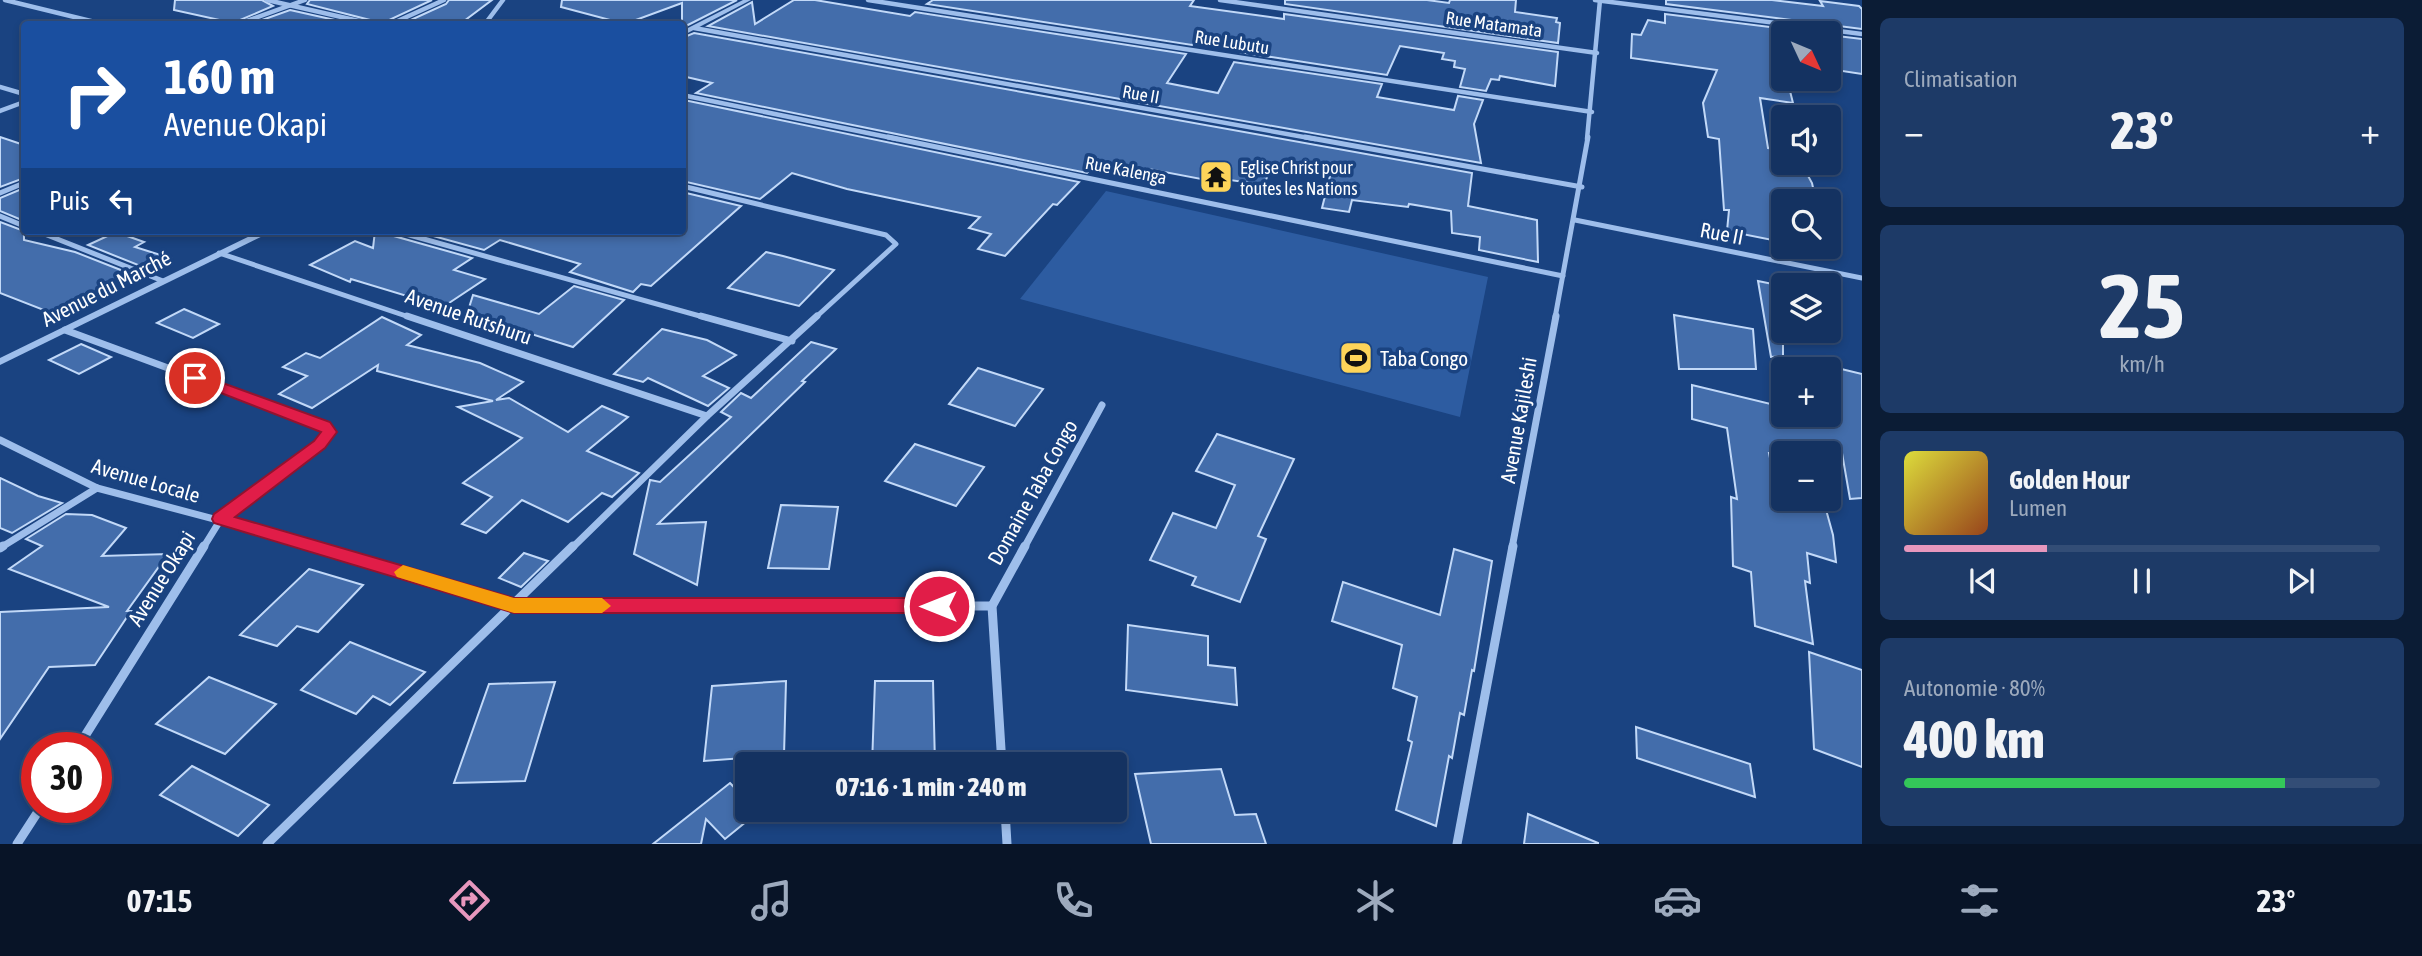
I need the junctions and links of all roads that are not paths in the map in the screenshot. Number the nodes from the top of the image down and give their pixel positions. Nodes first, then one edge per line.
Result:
1 (5, 0) edge
2 (267, 0) edge
3 (305, 0) edge
4 (444, 0) edge
5 (503, 0) edge
6 (748, 0) edge
7 (868, 0) edge
8 (1220, 0) edge
9 (1598, 0) edge
10 (291, 5) junction
11 (91, 21) edge
12 (246, 21) edge
13 (359, 21) edge
14 (398, 21) edge
15 (487, 21) edge
16 (694, 28) junction
17 (686, 32) edge
18 (1862, 34) edge
19 (1597, 53) junction
20 (0, 87) edge
21 (21, 93) edge
22 (686, 96) edge
23 (21, 103) edge
24 (0, 111) edge
25 (1592, 112) junction
26 (21, 184) edge
27 (686, 187) edge
28 (1582, 187) junction
29 (0, 193) edge
30 (0, 216) edge
31 (1575, 220) junction
32 (21, 225) edge
33 (47, 235) edge
34 (259, 235) edge
35 (408, 235) edge
36 (219, 253) junction
37 (1563, 276) junction
38 (1862, 278) edge
39 (163, 281) junction
40 (65, 330) junction
41 (792, 341) junction
42 (0, 362) edge
43 (1102, 405) dead end
44 (707, 416) junction
45 (0, 440) edge
46 (97, 488) junction
47 (220, 519) junction
48 (0, 548) edge
49 (514, 606) junction
50 (992, 606) junction
51 (87, 732) edge
52 (1001, 752) edge
53 (1005, 822) edge
54 (31, 823) edge
55 (17, 844) edge
56 (267, 844) edge
57 (1007, 844) edge
58 (1457, 844) edge

1 - 11 street
2 - 10 street
3 - 10 street
4 - 14 street
5 - 15 street
6 - 16 street
7 - 25 street, Rue Lubutu
8 - 19 street, Rue Matamata
9 - 18 street
9 - 19 street, Avenue Kajileshi
10 - 12 street
10 - 13 street
16 - 17 street
16 - 28 street, Rue II
19 - 25 street, Avenue Kajileshi
20 - 21 street
22 - 37 street, Rue Kalenga
23 - 24 street
25 - 28 street, Avenue Kajileshi
26 - 29 street
27 - 41 street
28 - 31 street, Avenue Kajileshi
30 - 32 street
31 - 37 street, Avenue Kajileshi
31 - 38 street, Rue II
33 - 39 street
34 - 36 street, Avenue du Marché
35 - 41 street
36 - 39 street, Avenue du Marché
36 - 44 street, Avenue Rutshuru
37 - 58 street, Avenue Kajileshi
39 - 40 street, Avenue du Marché
40 - 42 street, Avenue du Marché
40 - 47 street, Avenue Okapi
41 - 44 street
43 - 50 street, Domaine Taba Congo
44 - 49 street
45 - 46 street, Avenue Locale
46 - 47 street, Avenue Locale
46 - 48 street
47 - 49 street, Avenue Locale
47 - 51 street, Avenue Okapi
49 - 50 street, Avenue Locale
49 - 56 street
50 - 52 street
53 - 57 street
54 - 55 street

